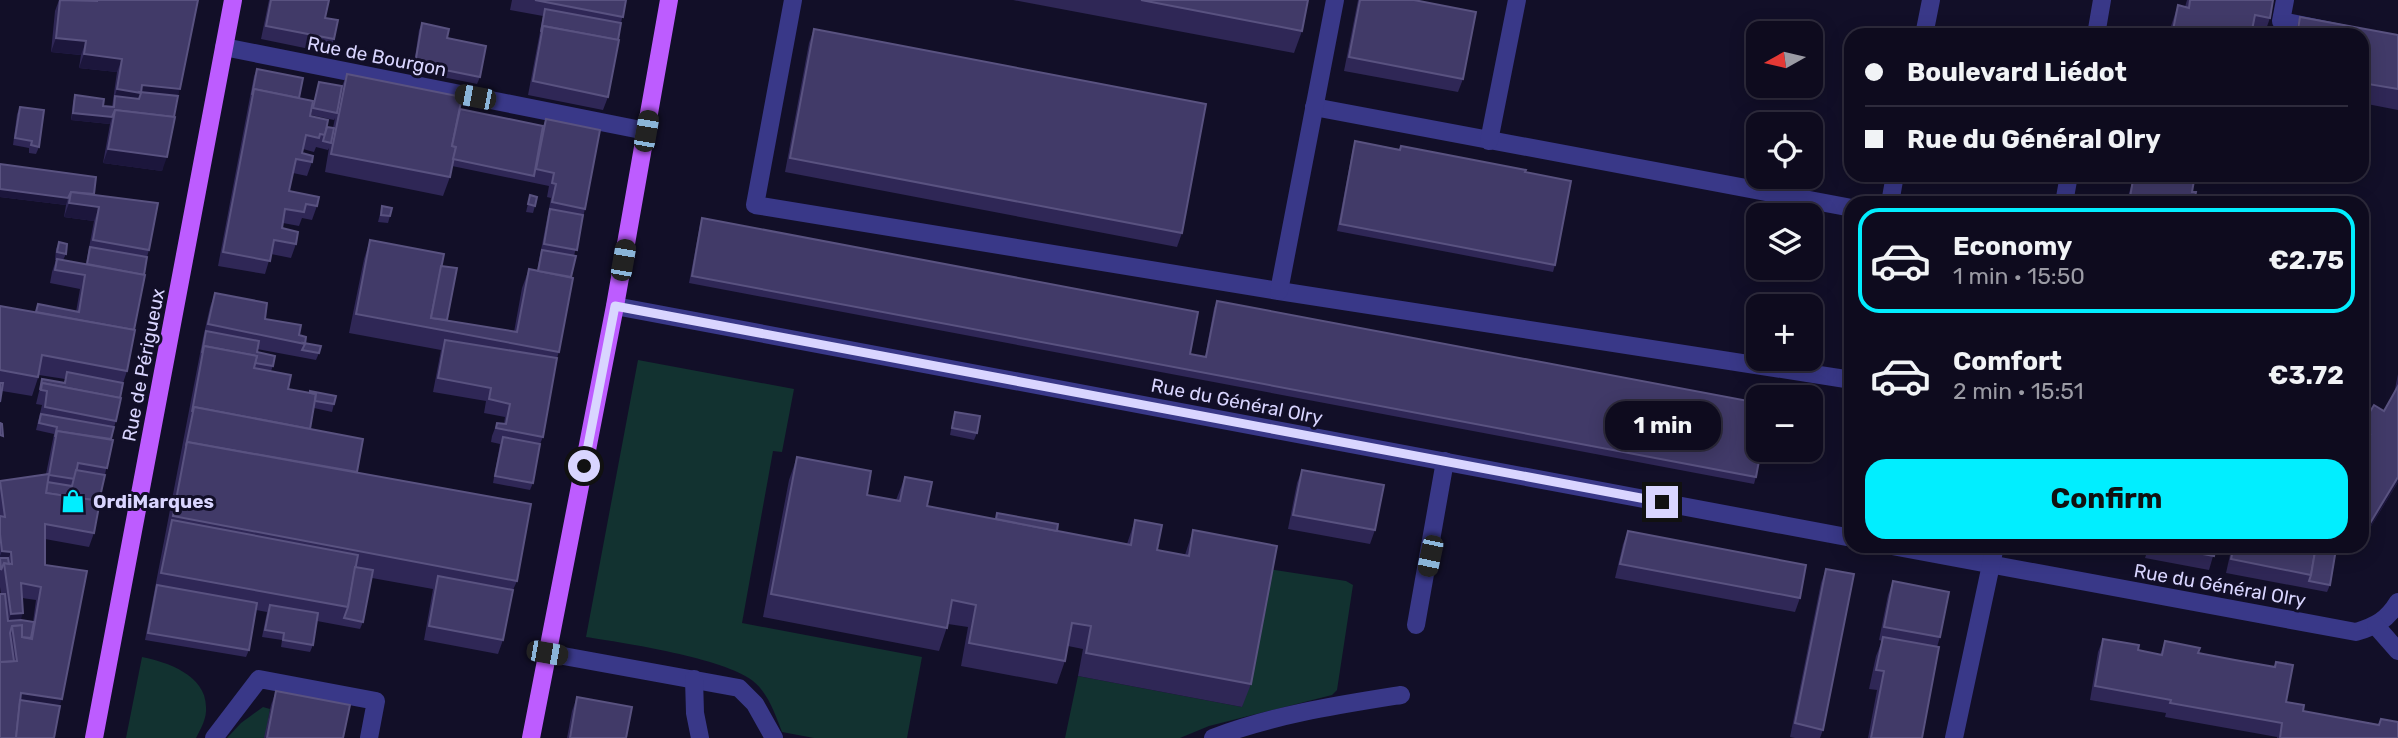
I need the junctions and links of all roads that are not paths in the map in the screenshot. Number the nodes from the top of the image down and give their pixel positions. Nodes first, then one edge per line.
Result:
1 (233, 0) edge
2 (669, 0) edge
3 (793, 0) edge
4 (1335, 0) edge
5 (1517, 0) edge
6 (1931, 0) edge
7 (2102, 0) edge
8 (2285, 0) edge
9 (1925, 28) edge
10 (2097, 28) edge
11 (2316, 28) edge
12 (224, 47) junction
13 (1314, 107) junction
14 (646, 131) junction
15 (1489, 141) junction
16 (1844, 207) edge
17 (1279, 291) junction
18 (615, 306) junction
19 (1844, 379) edge
20 (1446, 461) junction
21 (1844, 536) edge
22 (1928, 553) edge
23 (1994, 553) edge
24 (1991, 565) junction
25 (2395, 611) edge
26 (1416, 625) dead end
27 (2376, 626) junction
28 (2398, 651) edge
29 (547, 653) junction
30 (694, 679) junction
31 (1401, 695) dead end
32 (94, 738) edge
33 (214, 738) edge
34 (369, 738) edge
35 (531, 738) edge
36 (700, 738) edge
37 (774, 738) edge
38 (1213, 738) edge
39 (1954, 738) edge

1 - 12 main road, Rue de Périgueux
2 - 14 main road
3 - 17 street
4 - 13 street
5 - 15 street
6 - 9 street
7 - 10 street
8 - 11 street
12 - 14 street, Rue de Bourgon
12 - 32 main road, Rue de Périgueux
13 - 15 street
13 - 17 street
14 - 18 main road
15 - 16 street
17 - 19 street
18 - 20 street, Rue du Général Olry
18 - 29 main road
20 - 21 street, Rue du Général Olry
20 - 26 street
22 - 24 street, Rue du Général Olry
23 - 24 street
24 - 27 street, Rue du Général Olry
24 - 39 street
25 - 27 street
27 - 28 street
29 - 30 street
29 - 35 main road
30 - 36 street
30 - 37 street
31 - 38 street
33 - 34 street

